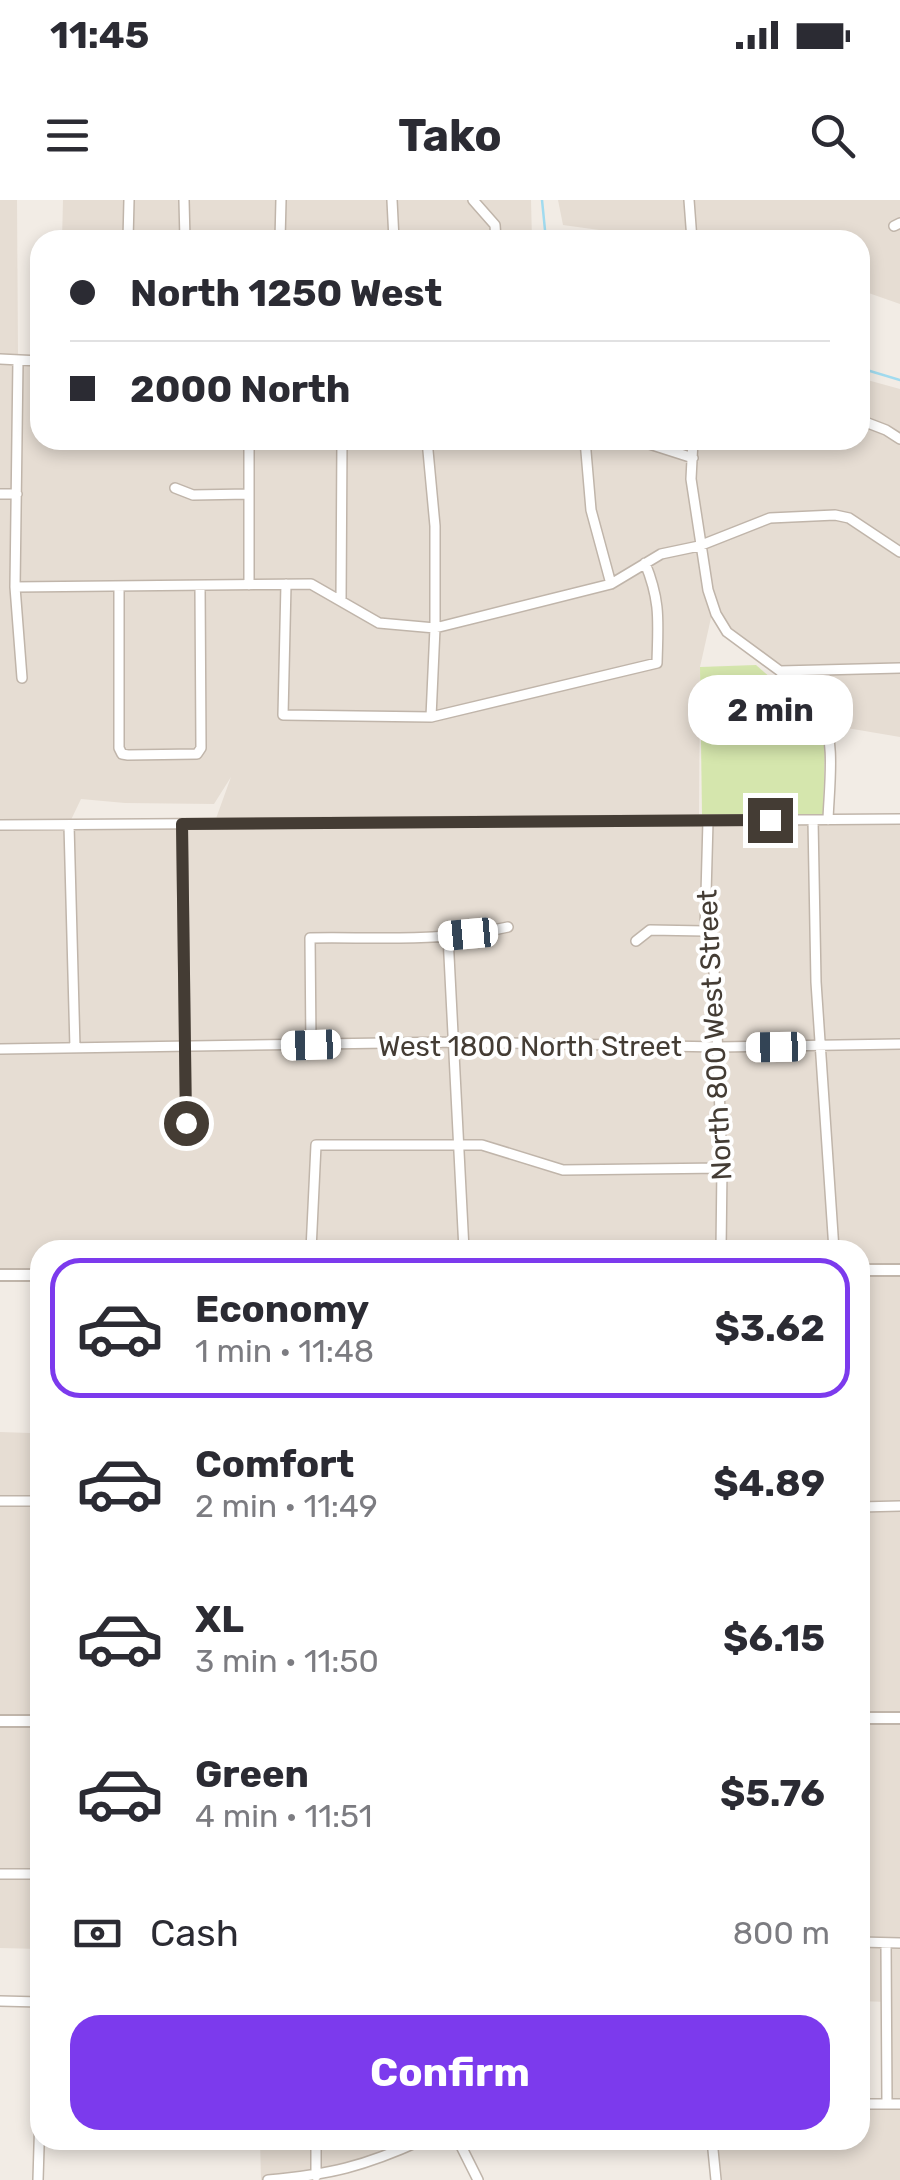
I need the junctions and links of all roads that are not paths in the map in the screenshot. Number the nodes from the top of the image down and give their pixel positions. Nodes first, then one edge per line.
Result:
1 (129, 200) edge
2 (184, 200) edge
3 (281, 200) edge
4 (392, 200) edge
5 (473, 200) edge
6 (689, 200) edge
7 (128, 230) edge
8 (185, 230) edge
9 (280, 230) edge
10 (394, 230) edge
11 (495, 230) edge
12 (691, 230) edge
13 (0, 360) edge
14 (18, 360) junction
15 (30, 360) edge
16 (870, 424) edge
17 (900, 439) edge
18 (249, 450) edge
19 (342, 450) edge
20 (428, 450) edge
21 (586, 450) edge
22 (668, 450) edge
23 (692, 450) edge
24 (692, 458) junction
25 (175, 488) dead end
26 (0, 494) edge
27 (18, 494) junction
28 (249, 494) junction
29 (700, 546) junction
30 (900, 553) edge
31 (645, 563) junction
32 (286, 584) junction
33 (611, 584) junction
34 (249, 585) junction
35 (119, 586) junction
36 (200, 586) junction
37 (14, 587) junction
38 (341, 601) junction
39 (436, 628) junction
40 (900, 668) edge
41 (780, 671) junction
42 (22, 678) dead end
43 (432, 717) junction
44 (900, 819) edge
45 (708, 820) junction
46 (813, 820) junction
47 (828, 820) junction
48 (182, 824) junction
49 (0, 825) edge
50 (69, 825) junction
51 (508, 928) dead end
52 (705, 931) junction
53 (448, 936) junction
54 (636, 941) dead end
55 (454, 1042) junction
56 (900, 1044) edge
57 (311, 1045) junction
58 (185, 1047) junction
59 (820, 1047) junction
60 (75, 1048) junction
61 (719, 1048) junction
62 (0, 1049) edge
63 (186, 1123) dead end
64 (458, 1144) junction
65 (722, 1168) junction
66 (311, 1240) edge
67 (463, 1240) edge
68 (722, 1240) edge
69 (833, 1240) edge
70 (870, 1270) edge
71 (900, 1270) edge
72 (0, 1275) edge
73 (30, 1275) edge
74 (0, 1501) edge
75 (30, 1501) edge
76 (870, 1506) edge
77 (900, 1506) edge
78 (870, 1718) edge
79 (900, 1718) edge
80 (0, 1721) edge
81 (30, 1721) edge
82 (0, 1874) edge
83 (30, 1874) edge
84 (870, 1942) edge
85 (886, 1943) junction
86 (900, 1943) edge
87 (0, 2002) edge
88 (30, 2002) edge
89 (870, 2104) edge
90 (887, 2104) junction
91 (900, 2104) edge
92 (39, 2150) edge
93 (316, 2150) edge
94 (398, 2150) edge
95 (463, 2150) edge
96 (713, 2150) edge
97 (316, 2176) junction
98 (38, 2180) edge
99 (268, 2180) edge
100 (478, 2180) edge
101 (716, 2180) edge

1 - 7 street
2 - 8 street
3 - 9 street
4 - 10 street
5 - 11 street
6 - 12 street
13 - 14 street
14 - 15 street
14 - 27 street
16 - 17 street
18 - 28 street
19 - 38 street
20 - 39 street
21 - 33 street
22 - 24 street
23 - 24 street
24 - 29 street
25 - 28 street
26 - 27 street
27 - 37 street
28 - 34 street
29 - 30 street
29 - 31 street
29 - 41 street
31 - 33 street
31 - 43 street
32 - 34 street
32 - 38 street
32 - 43 street
33 - 39 street
34 - 36 street
35 - 36 street
35 - 36 street
35 - 37 street
37 - 42 street
38 - 39 street
39 - 43 street
40 - 41 street
41 - 47 street
44 - 47 street
45 - 46 street
45 - 48 street
45 - 52 street, North 800 West Street
46 - 47 street
46 - 59 street
48 - 50 street
48 - 58 street
49 - 50 street
50 - 60 street
51 - 53 street
52 - 54 street
52 - 61 street, North 800 West Street
53 - 55 street
53 - 57 street
55 - 57 street, West 1800 North Street
55 - 61 street, West 1800 North Street
55 - 64 street
56 - 59 street, West 1800 North Street
57 - 58 street, West 1800 North Street
58 - 60 street, West 1800 North Street
58 - 63 street
59 - 61 street, West 1800 North Street
59 - 69 street
60 - 62 street, West 1800 North Street
61 - 65 street, North 800 West Street
64 - 65 street
64 - 66 street
64 - 67 street
65 - 68 street, North 800 West Street
70 - 71 street
72 - 73 street
74 - 75 street
76 - 77 street
78 - 79 street
80 - 81 street
82 - 83 street
84 - 85 street
85 - 86 street
85 - 90 street
87 - 88 street
89 - 90 street
90 - 91 street
92 - 98 street
93 - 97 street
94 - 97 street
95 - 100 street
96 - 101 street
97 - 99 street

